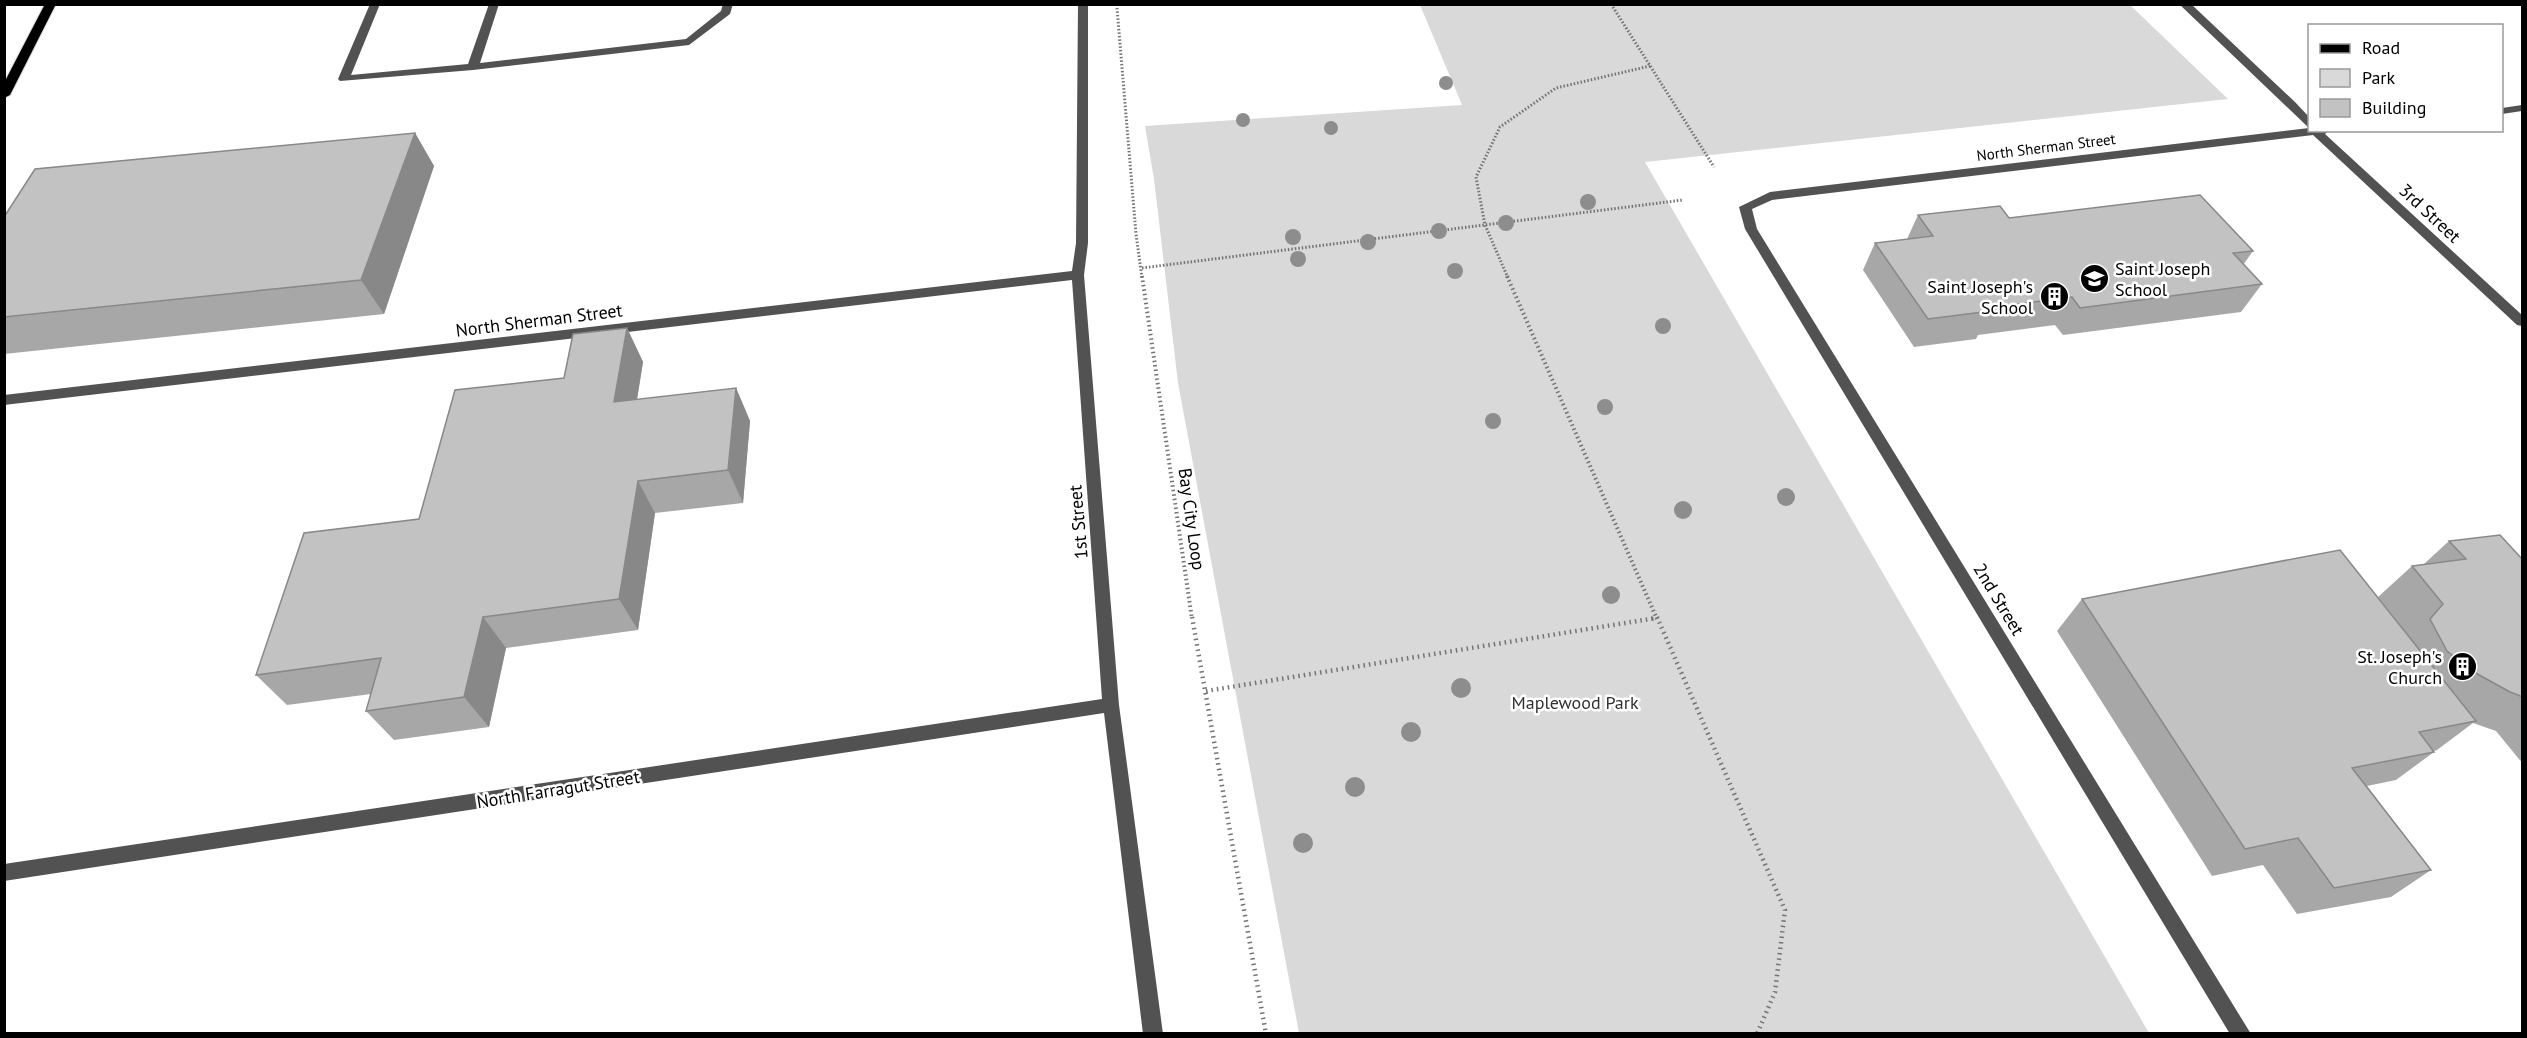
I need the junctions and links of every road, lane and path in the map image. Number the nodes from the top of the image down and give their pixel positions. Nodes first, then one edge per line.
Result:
1 (51, 4) edge
2 (375, 4) edge
3 (494, 4) edge
4 (728, 4) edge
5 (1083, 4) edge
6 (1117, 4) edge
7 (1611, 4) edge
8 (2184, 4) edge
9 (1650, 66) junction
10 (473, 67) junction
11 (4, 95) edge
12 (2523, 108) edge
13 (2503, 111) edge
14 (2308, 122) edge
15 (2308, 131) edge
16 (2318, 132) edge
17 (1714, 167) dead end
18 (1770, 196) joint
19 (1683, 200) dead end
20 (1485, 225) junction
21 (1142, 268) junction
22 (1078, 275) junction
23 (2523, 322) edge
24 (4, 400) edge
25 (1656, 618) junction
26 (1206, 691) junction
27 (1111, 705) junction
28 (4, 873) edge
29 (1153, 1034) edge
30 (1266, 1034) edge
31 (1757, 1034) edge
32 (2241, 1034) edge

1 - 11 main road
2 - 10 street
3 - 10 street
4 - 10 street
5 - 22 street, 1st Street
6 - 21 path, Bay City Loop
7 - 9 path
8 - 14 street, 3rd Street
9 - 17 path
9 - 20 path
12 - 13 street
15 - 18 street, North Sherman Street
16 - 23 street, 3rd Street
18 - 32 street, 2nd Street
19 - 20 path
20 - 21 path
20 - 25 path
21 - 26 path, Bay City Loop
22 - 24 street, North Sherman Street
22 - 27 street, 1st Street
25 - 26 path
25 - 31 path
26 - 30 path, Bay City Loop
27 - 28 street, North Farragut Street
27 - 29 street, 1st Street

